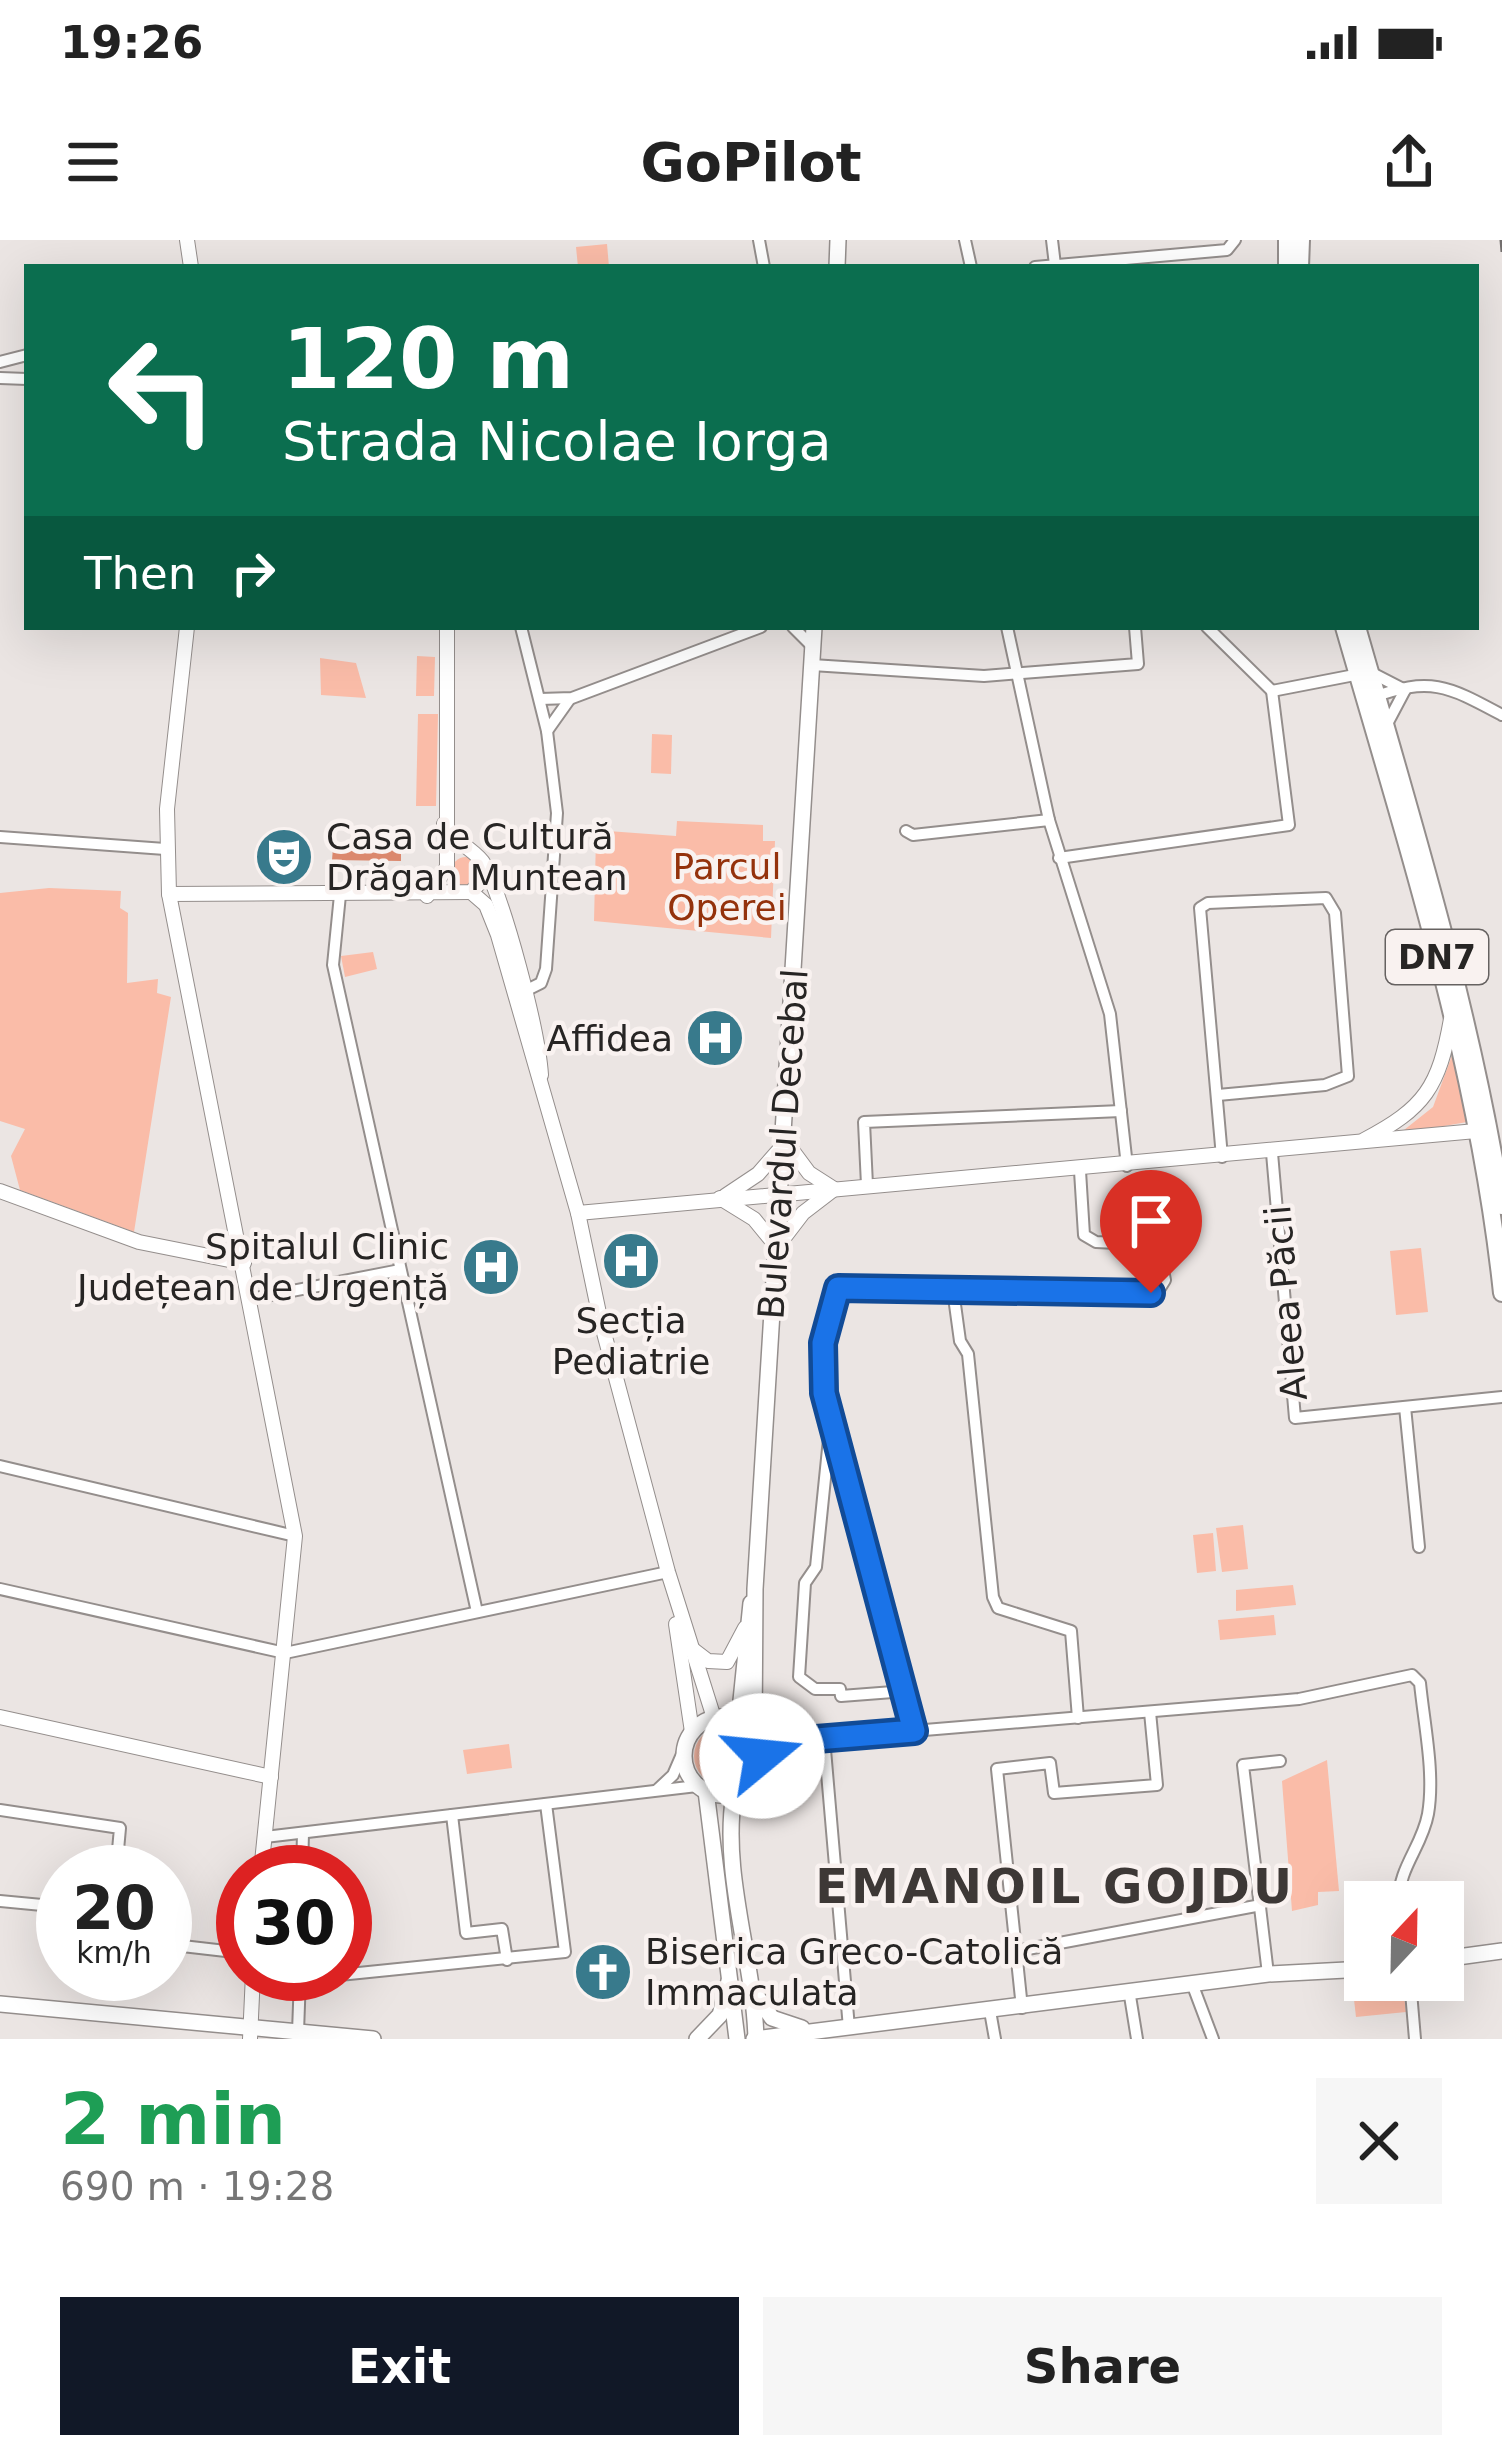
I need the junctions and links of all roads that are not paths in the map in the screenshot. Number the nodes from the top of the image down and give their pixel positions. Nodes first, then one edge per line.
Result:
1 (1234, 240) edge
2 (1143, 262) edge
3 (1084, 264) edge
4 (187, 630) edge
5 (447, 630) edge
6 (522, 630) edge
7 (753, 630) edge
8 (795, 630) edge
9 (814, 630) edge
10 (1007, 630) edge
11 (1135, 630) edge
12 (1210, 630) edge
13 (1345, 630) edge
14 (1357, 630) edge
15 (813, 656) junction
16 (1364, 673) junction
17 (1014, 674) junction
18 (1405, 690) junction
19 (1272, 691) junction
20 (572, 698) junction
21 (1371, 698) junction
22 (540, 700) junction
23 (1502, 715) edge
24 (1386, 726) junction
25 (547, 731) junction
26 (1049, 820) junction
27 (444, 824) junction
28 (907, 831) dead end
29 (0, 837) edge
30 (166, 849) junction
31 (468, 854) junction
32 (1059, 858) junction
33 (447, 870) junction
34 (486, 876) junction
35 (466, 892) junction
36 (169, 894) junction
37 (340, 895) junction
38 (427, 896) junction
39 (512, 952) junction
40 (547, 952) junction
41 (546, 969) junction
42 (512, 971) junction
43 (523, 992) junction
44 (1452, 1014) junction
45 (1218, 1095) junction
46 (543, 1099) junction
47 (1121, 1112) junction
48 (1483, 1130) junction
49 (786, 1142) junction
50 (1354, 1145) junction
51 (1272, 1153) junction
52 (1222, 1157) junction
53 (1127, 1166) junction
54 (1080, 1171) junction
55 (867, 1185) junction
56 (834, 1189) junction
57 (0, 1191) edge
58 (782, 1195) junction
59 (720, 1198) junction
60 (1502, 1206) edge
61 (578, 1213) junction
62 (778, 1247) junction
63 (244, 1263) junction
64 (400, 1270) junction
65 (953, 1290) junction
66 (1502, 1293) edge
67 (251, 1299) junction
68 (1502, 1397) edge
69 (1405, 1407) junction
70 (831, 1420) junction
71 (0, 1466) edge
72 (853, 1504) junction
73 (825, 1508) junction
74 (295, 1536) junction
75 (1420, 1547) dead end
76 (668, 1572) junction
77 (0, 1589) edge
78 (754, 1589) junction
79 (477, 1612) junction
80 (746, 1624) junction
81 (689, 1646) junction
82 (285, 1653) junction
83 (906, 1691) junction
84 (1150, 1712) junction
85 (0, 1717) edge
86 (714, 1718) junction
87 (1078, 1718) junction
88 (739, 1720) junction
89 (914, 1731) junction
90 (754, 1732) junction
91 (689, 1738) junction
92 (824, 1738) junction
93 (792, 1741) junction
94 (762, 1756) junction
95 (1280, 1761) dead end
96 (271, 1777) junction
97 (701, 1789) junction
98 (657, 1790) junction
99 (734, 1794) junction
100 (546, 1804) junction
101 (0, 1810) edge
102 (452, 1815) junction
103 (303, 1833) junction
104 (265, 1837) junction
105 (118, 1845) edge
106 (264, 1845) edge
107 (303, 1845) edge
108 (1399, 1881) edge
109 (0, 1901) edge
110 (36, 1904) edge
111 (1261, 1905) junction
112 (1017, 1951) junction
113 (1502, 1951) edge
114 (1464, 1956) edge
115 (507, 1960) junction
116 (732, 1966) junction
117 (1344, 1970) edge
118 (372, 1971) edge
119 (1268, 1974) junction
120 (1193, 1986) junction
121 (754, 1988) junction
122 (1130, 1996) junction
123 (252, 2001) edge
124 (299, 2001) edge
125 (1411, 2001) edge
126 (0, 2004) edge
127 (1022, 2008) junction
128 (990, 2012) junction
129 (817, 2030) junction
130 (853, 2031) edge
131 (298, 2032) junction
132 (250, 2034) edge
133 (373, 2039) edge
134 (697, 2039) edge
135 (737, 2039) edge
136 (755, 2039) edge
137 (799, 2039) edge
138 (995, 2039) edge
139 (1138, 2039) edge
140 (1214, 2039) edge
141 (1414, 2039) edge

1 - 2 street
2 - 3 street
4 - 30 street
5 - 27 street
6 - 22 street
7 - 20 street
8 - 15 street
9 - 15 main road, Bulevardul Decebal
10 - 17 street
11 - 17 street
12 - 19 street
13 - 16 main road, DN7
14 - 16 main road, DN7
15 - 17 street
15 - 49 main road, Bulevardul Decebal
16 - 18 street
16 - 19 street
16 - 21 main road, DN7
17 - 26 street
18 - 21 street
18 - 23 street
18 - 24 street
19 - 32 street
20 - 22 street
20 - 25 street
21 - 24 main road, DN7
21 - 44 main road, DN7
22 - 25 street
24 - 48 main road, DN7
25 - 40 street
26 - 28 street
26 - 32 street
27 - 31 street
27 - 33 street
29 - 30 street
30 - 36 street
31 - 33 street
31 - 34 street
32 - 47 street
33 - 35 street
33 - 38 street
34 - 35 street
34 - 39 street
35 - 38 street
35 - 42 street
36 - 37 street
36 - 63 street
37 - 38 street
37 - 64 street
39 - 40 street
39 - 42 street
40 - 41 street
41 - 42 street
41 - 43 street
42 - 43 street
42 - 46 street
43 - 46 street
44 - 48 main road, DN7
44 - 50 street
45 - 45 street
45 - 52 street
46 - 61 street
47 - 53 street
47 - 55 street
48 - 50 street
48 - 60 main road, DN7
48 - 66 main road, DN7
49 - 56 street
49 - 58 main road, Bulevardul Decebal
49 - 59 street
50 - 51 street
51 - 52 street
51 - 69 street, Aleea Păcii
52 - 53 street
53 - 54 street
54 - 55 street
54 - 65 street
55 - 56 street
56 - 58 street
56 - 62 street
57 - 63 street
58 - 59 street
58 - 62 main road, Bulevardul Decebal
59 - 61 street
59 - 62 street
61 - 76 street
62 - 78 main road, Bulevardul Decebal
63 - 67 street
64 - 67 street
64 - 79 street
65 - 70 street
65 - 87 street
67 - 74 street
68 - 69 street, Aleea Păcii
69 - 75 street
70 - 72 street
70 - 73 street
71 - 74 street
72 - 73 street
72 - 83 street
73 - 83 street
74 - 82 street
76 - 79 street
76 - 81 street
76 - 91 street
77 - 82 street
78 - 80 main road, Bulevardul Decebal
78 - 90 main road, Bulevardul Decebal
79 - 82 street
80 - 81 street
80 - 88 main road, Bulevardul Decebal
81 - 86 street
82 - 96 street
83 - 89 street
84 - 87 street
84 - 108 street
84 - 112 street
85 - 96 street
86 - 88 main road
86 - 91 main road
87 - 89 street
88 - 90 main road
89 - 92 street
90 - 93 street
90 - 94 main road
91 - 97 main road
91 - 98 street
92 - 93 street
92 - 130 street
93 - 94 street
94 - 99 main road
95 - 111 street
96 - 104 street
97 - 98 street
97 - 99 main road
97 - 116 main road
98 - 100 street
99 - 121 main road
100 - 102 street
100 - 115 street
101 - 105 street
102 - 103 street
102 - 115 street
103 - 104 street
103 - 107 street
104 - 106 street
109 - 110 street
111 - 112 street
111 - 119 street
112 - 127 street
113 - 114 main road
115 - 118 street
116 - 134 main road
116 - 135 main road
117 - 119 main road
119 - 120 main road
120 - 122 main road
120 - 140 street
121 - 129 main road
121 - 136 main road
122 - 127 main road
122 - 139 street
123 - 132 street
124 - 131 street
125 - 141 street
126 - 132 main road
127 - 128 main road
128 - 130 main road
128 - 138 street
129 - 130 main road
129 - 136 main road
129 - 137 main road
131 - 132 main road
131 - 133 main road

